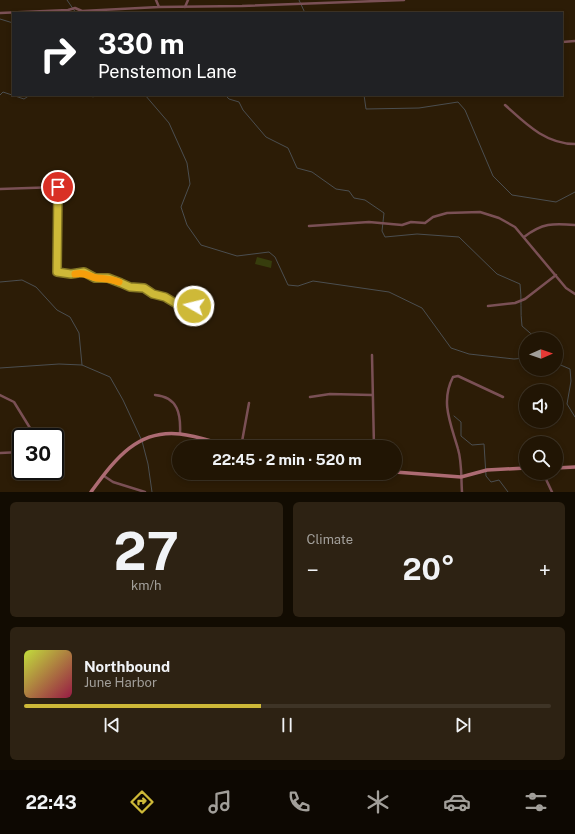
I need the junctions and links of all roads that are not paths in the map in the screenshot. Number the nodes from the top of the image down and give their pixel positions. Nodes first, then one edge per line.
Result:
1 (156, 0) edge
2 (188, 0) edge
3 (404, 0) edge
4 (159, 7) junction
5 (185, 7) junction
6 (12, 12) edge
7 (15, 12) edge
8 (0, 13) edge
9 (575, 41) edge
10 (563, 42) edge
11 (505, 105) dead end
12 (575, 144) edge
13 (0, 189) edge
14 (575, 225) edge
15 (309, 226) dead end
16 (524, 237) junction
17 (556, 275) junction
18 (575, 294) edge
19 (212, 302) dead end
20 (488, 306) dead end
21 (372, 356) dead end
22 (0, 395) edge
23 (155, 395) dead end
24 (372, 395) junction
25 (310, 396) dead end
26 (503, 397) dead end
27 (249, 403) dead end
28 (30, 428) edge
29 (180, 434) junction
30 (205, 440) edge
31 (242, 440) edge
32 (374, 440) edge
33 (12, 452) edge
34 (0, 453) edge
35 (575, 467) edge
36 (519, 468) edge
37 (563, 468) edge
38 (402, 473) edge
39 (104, 476) junction
40 (461, 477) junction
41 (546, 480) edge
42 (91, 492) edge
43 (145, 492) edge
44 (462, 492) edge
45 (552, 492) edge

1 - 4 street
2 - 5 street
3 - 5 street
4 - 5 street
4 - 7 street
6 - 8 street
9 - 10 street
11 - 12 street
13 - 19 street
14 - 16 street
15 - 16 street
16 - 17 street
17 - 18 street
17 - 20 street
21 - 24 street
22 - 28 street
23 - 29 street
24 - 25 street
24 - 32 street
26 - 40 street
27 - 31 street
29 - 30 street
29 - 39 street
33 - 34 street
35 - 37 street
36 - 40 street
38 - 40 street
39 - 42 street
39 - 43 street
40 - 44 street
41 - 45 street

